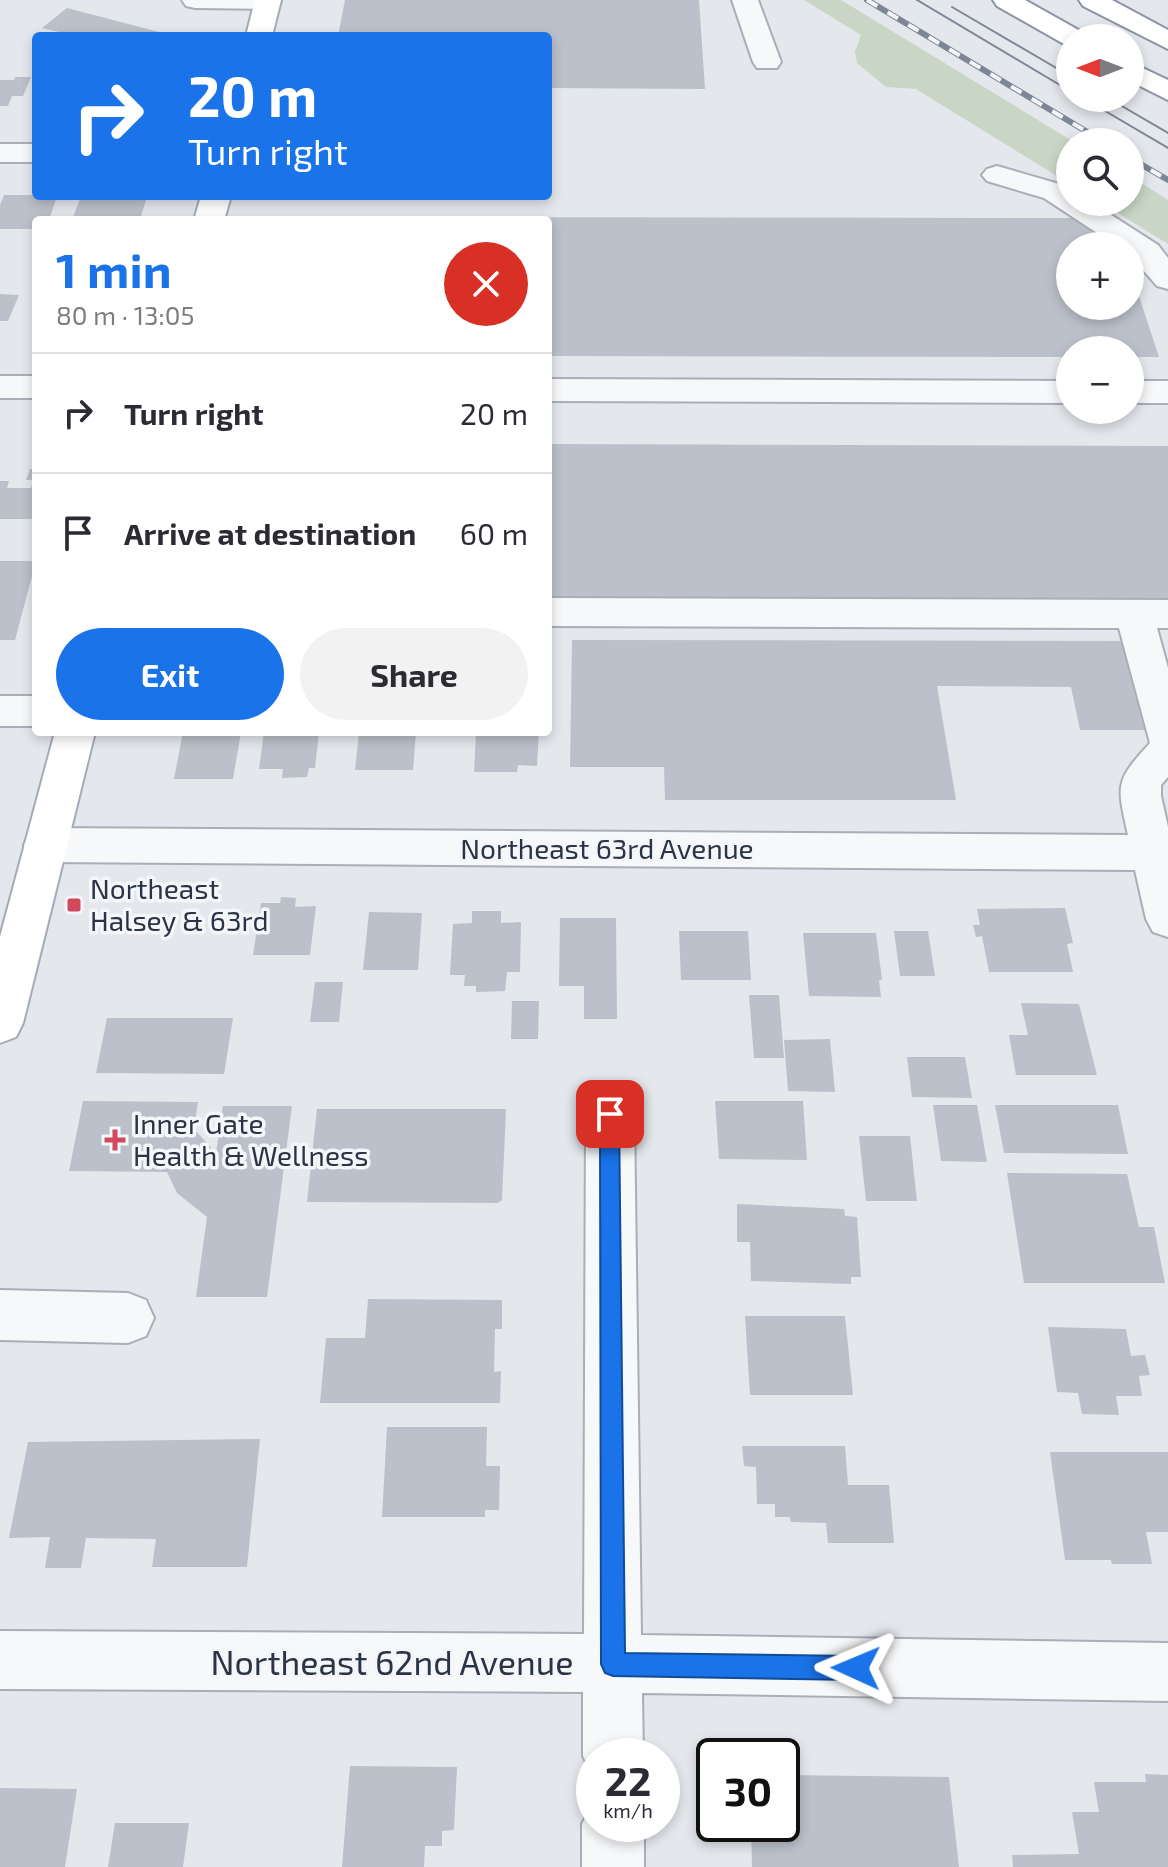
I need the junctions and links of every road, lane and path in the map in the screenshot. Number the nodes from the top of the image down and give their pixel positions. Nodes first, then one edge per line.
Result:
1 (195, 0) edge
2 (745, 0) edge
3 (1006, 0) edge
4 (1092, 0) edge
5 (1123, 0) edge
6 (268, 1) edge
7 (1056, 28) edge
8 (260, 32) edge
9 (1168, 32) edge
10 (1168, 41) edge
11 (767, 62) dead end
12 (1144, 78) edge
13 (1168, 92) edge
14 (0, 153) edge
15 (32, 153) edge
16 (997, 175) dead end
17 (1056, 193) edge
18 (1092, 216) edge
19 (1168, 279) edge
20 (0, 387) edge
21 (32, 387) edge
22 (552, 390) edge
23 (1056, 392) edge
24 (1144, 392) edge
25 (1168, 392) edge
26 (552, 612) edge
27 (1151, 614) edge
28 (0, 711) edge
29 (32, 711) edge
30 (74, 736) edge
31 (1168, 739) edge
32 (1168, 750) edge
33 (45, 845) junction
34 (1160, 853) edge
35 (1168, 919) edge
36 (0, 1023) edge
37 (610, 1114) dead end
38 (0, 1315) edge
39 (128, 1318) dead end
40 (0, 1660) edge
41 (613, 1664) junction
42 (1168, 1672) edge
43 (613, 1738) edge
44 (613, 1842) edge
45 (613, 1867) edge

1 - 6 street
2 - 11 street
3 - 7 main road
4 - 10 main road
5 - 9 main road
6 - 8 main road
12 - 13 main road
14 - 15 street
16 - 17 street
18 - 19 street
20 - 21 street
22 - 23 street
24 - 25 street
26 - 27 street
27 - 31 street
28 - 29 street
30 - 33 main road
32 - 34 street
33 - 34 street, Northeast 63rd Avenue
33 - 36 main road
34 - 35 street
37 - 41 street
38 - 39 street
40 - 41 street, Northeast 62nd Avenue
41 - 42 street, Northeast 62nd Avenue
41 - 43 street
44 - 45 street

